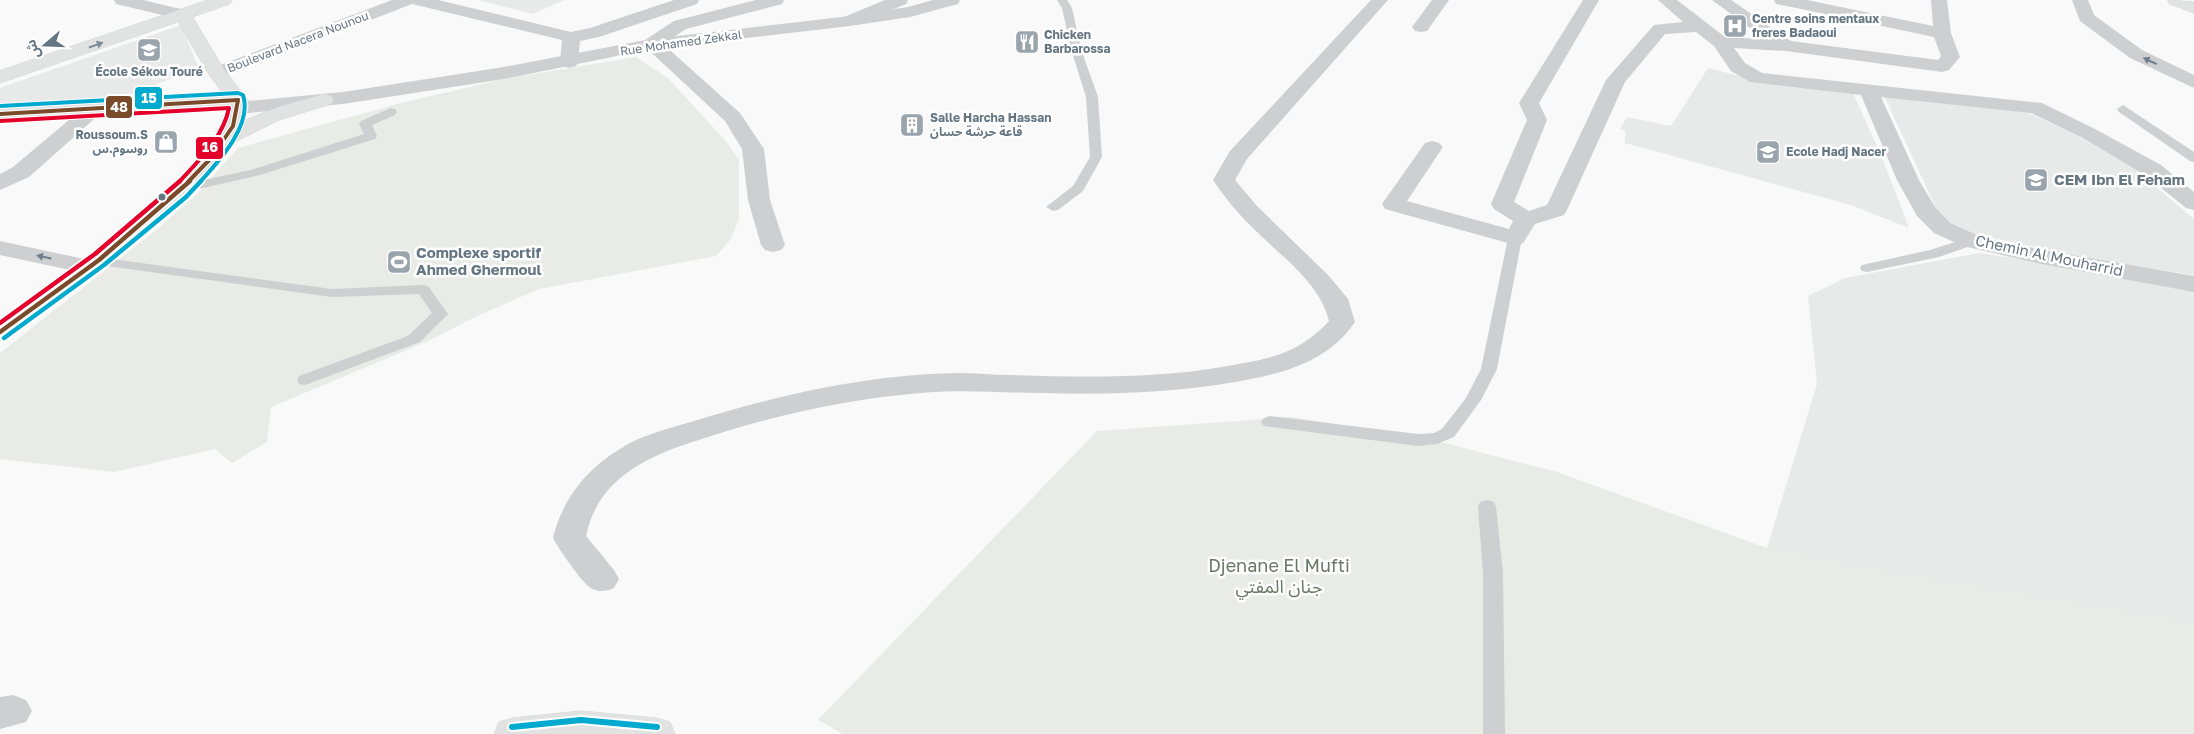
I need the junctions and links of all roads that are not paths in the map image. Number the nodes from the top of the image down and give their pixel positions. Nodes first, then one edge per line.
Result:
1 (122, 0) edge
2 (224, 0) edge
3 (407, 0) edge
4 (417, 0) edge
5 (691, 0) edge
6 (776, 0) edge
7 (900, 0) edge
8 (952, 0) edge
9 (1062, 0) edge
10 (1380, 0) edge
11 (1441, 0) edge
12 (1591, 0) edge
13 (1666, 0) edge
14 (1720, 0) edge
15 (1782, 0) edge
16 (1939, 0) edge
17 (2080, 0) edge
18 (2176, 0) edge
19 (2194, 8) edge
20 (183, 15) junction
21 (850, 21) junction
22 (1699, 26) junction
23 (1420, 27) dead end
24 (1942, 33) junction
25 (571, 38) junction
26 (1720, 42) junction
27 (651, 44) junction
28 (1786, 46) junction
29 (569, 62) junction
30 (217, 73) junction
31 (1, 77) edge
32 (2194, 82) edge
33 (380, 90) junction
34 (1869, 91) junction
35 (324, 100) junction
36 (239, 104) junction
37 (95, 108) junction
38 (2123, 109) dead end
39 (391, 112) dead end
40 (0, 114) edge
41 (224, 140) junction
42 (1432, 147) dead end
43 (2194, 158) edge
44 (0, 182) edge
45 (185, 188) junction
46 (2194, 203) edge
47 (1053, 207) dead end
48 (1520, 228) junction
49 (1971, 241) junction
50 (773, 245) dead end
51 (0, 248) edge
52 (93, 264) junction
53 (1867, 268) dead end
54 (2194, 284) edge
55 (0, 332) edge
56 (305, 380) dead end
57 (1270, 422) dead end
58 (1487, 507) dead end
59 (602, 579) dead end
60 (513, 734) edge
61 (656, 734) edge
62 (1494, 734) edge

1 - 20 street
2 - 20 main road
3 - 30 street, Boulevard Nacera Nounou
4 - 25 street
5 - 25 street
6 - 27 street
7 - 21 street
8 - 21 street, Rue Mohamed Zekkal
9 - 47 lane
10 - 59 street
11 - 23 street
12 - 48 street
13 - 22 street
14 - 28 street
15 - 24 street
16 - 24 street
32 -> 17 street
18 - 19 main road
20 - 30 main road
31 -> 20 main road
21 - 27 street, Rue Mohamed Zekkal
22 - 26 street
22 - 48 street
24 - 28 street
25 - 29 street
26 - 28 street
26 - 34 street
27 - 29 street, Rue Mohamed Zekkal
27 - 50 street
29 - 33 street, Rue Mohamed Zekkal
30 - 36 main road
33 - 35 street, Rue Mohamed Zekkal
33 - 36 street, Rue Mohamed Zekkal
34 - 46 street
34 - 49 street, Chemin Al Mouharrid
35 - 36 street, Rue Mohamed Zekkal
35 - 41 main road
36 - 37 main road
36 - 41 main road
37 - 40 main road
37 - 44 street
38 - 43 lane
39 - 45 lane
41 - 45 main road
42 - 48 street
45 - 52 main road
48 - 57 lane
49 - 53 lane
49 - 54 street, Chemin Al Mouharrid
52 -> 51 street
52 - 55 main road
52 - 56 lane
58 - 62 lane
60 - 61 main road

